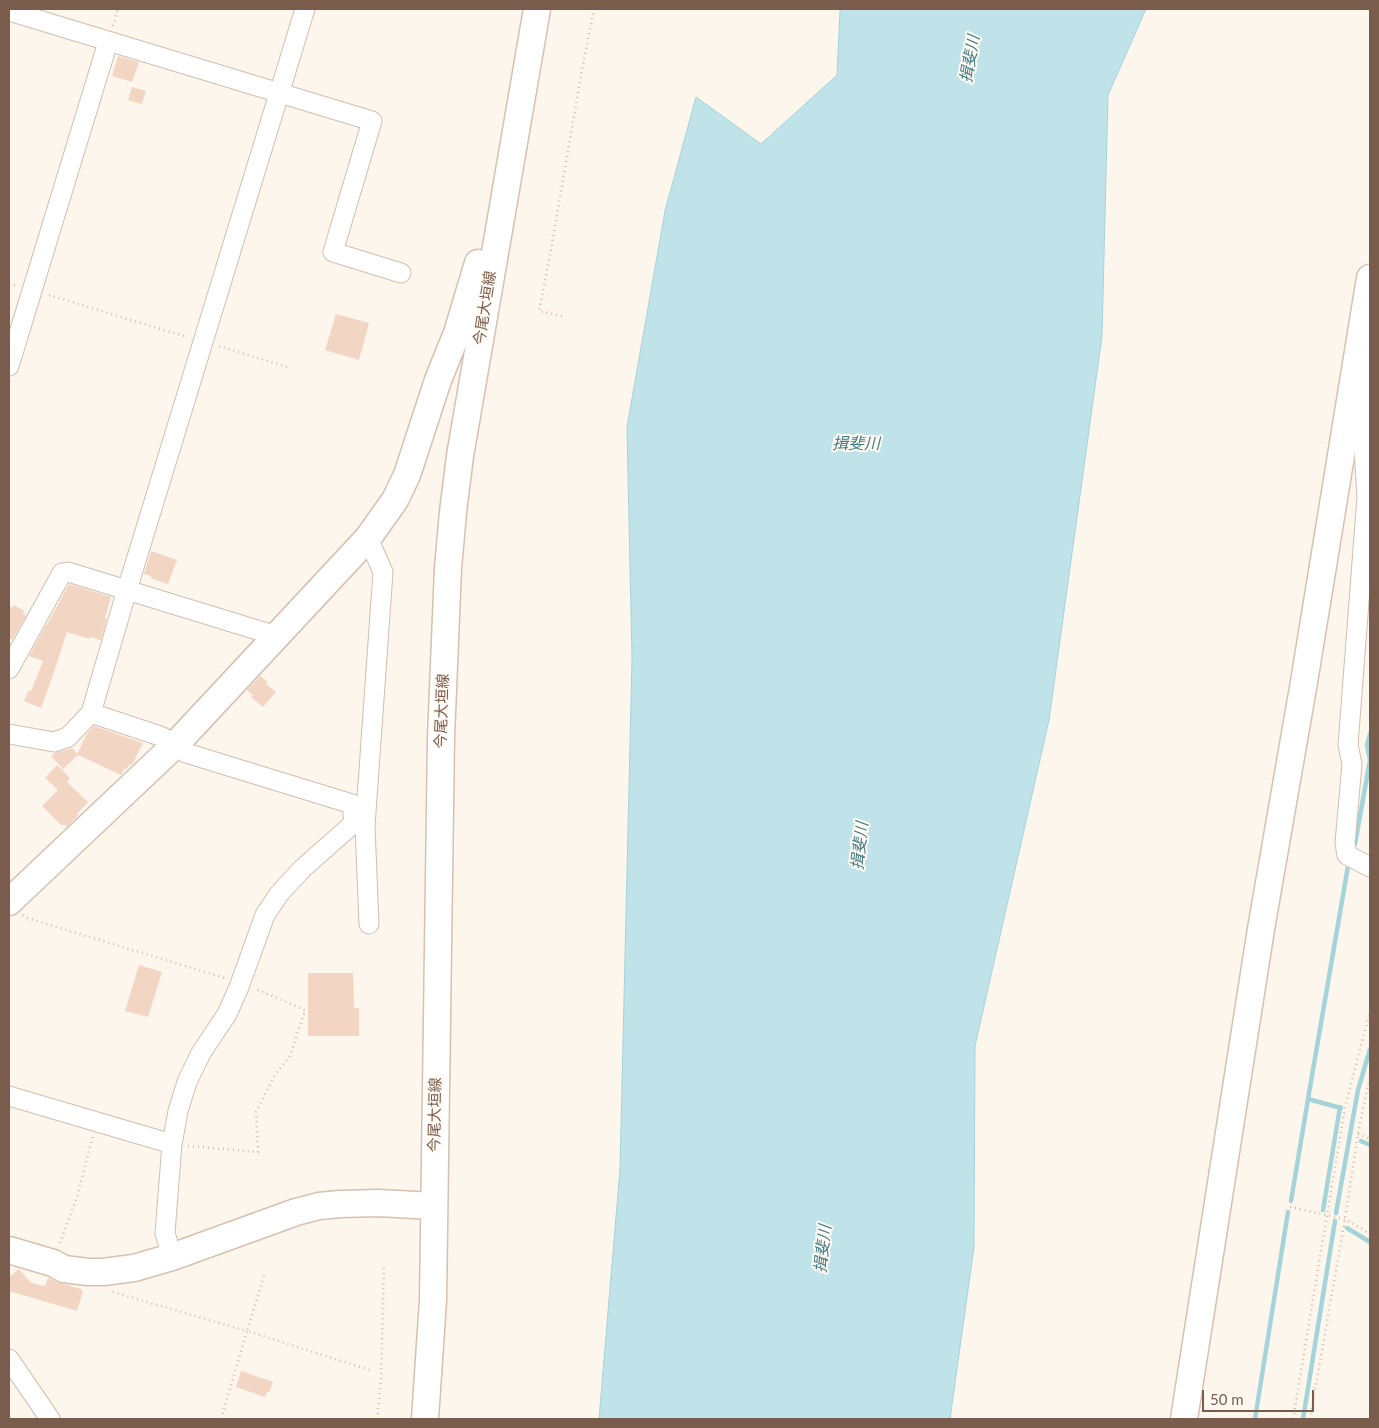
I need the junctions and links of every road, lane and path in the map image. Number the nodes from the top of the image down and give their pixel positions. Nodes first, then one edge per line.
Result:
1 (305, 9) edge
2 (537, 9) edge
3 (594, 9) edge
4 (9, 11) edge
5 (108, 42) junction
6 (279, 93) junction
7 (497, 234) junction
8 (401, 273) dead end
9 (9, 283) edge
10 (1370, 286) edge
11 (33, 290) junction
12 (562, 316) dead end
13 (203, 342) junction
14 (9, 366) edge
15 (290, 368) dead end
16 (1370, 371) edge
17 (368, 538) junction
18 (127, 590) junction
19 (276, 637) junction
20 (9, 669) edge
21 (91, 713) junction
22 (9, 734) edge
23 (176, 744) junction
24 (1370, 867) edge
25 (15, 907) edge
26 (369, 924) dead end
27 (241, 982) junction
28 (1370, 1011) edge
29 (1370, 1078) edge
30 (9, 1096) edge
31 (97, 1123) junction
32 (1358, 1134) junction
33 (1370, 1139) edge
34 (172, 1144) junction
35 (434, 1206) junction
36 (1290, 1207) dead end
37 (1326, 1215) junction
38 (1345, 1219) junction
39 (1370, 1234) edge
40 (9, 1250) edge
41 (172, 1257) junction
42 (53, 1263) junction
43 (384, 1265) dead end
44 (103, 1272) junction
45 (264, 1276) dead end
46 (247, 1331) junction
47 (9, 1359) edge
48 (370, 1370) dead end
49 (50, 1419) edge
50 (221, 1419) edge
51 (377, 1419) edge
52 (425, 1419) edge
53 (1184, 1419) edge
54 (1293, 1419) edge
55 (1310, 1419) edge

1 - 6 street
2 - 7 street, 今尾大垣線
3 - 12 path
4 - 5 street
5 - 6 street
5 - 11 street
6 - 8 street
6 - 13 street
7 - 17 street
7 - 35 street, 今尾大垣線
9 - 11 path
10 - 53 street
11 - 13 path
11 - 14 street
13 - 15 path
13 - 18 street
16 - 24 street
17 - 19 street
17 - 26 street
18 - 19 street
18 - 20 street
18 - 21 street
19 - 23 street
21 - 22 street
21 - 23 street
23 - 25 street
23 - 27 street
25 - 27 path
27 - 34 street
27 - 34 path
28 - 37 path
29 - 32 path
30 - 31 street
31 - 34 street
31 - 42 path
32 - 33 path
32 - 38 path
34 - 41 street
35 - 41 street
35 - 52 street, 今尾大垣線
36 - 37 path
37 - 38 path
37 - 54 path
38 - 39 path
38 - 55 path
40 - 42 street
41 - 44 street
42 - 44 street
43 - 51 path
44 - 46 path
45 - 46 path
46 - 48 path
46 - 50 path
47 - 49 street

